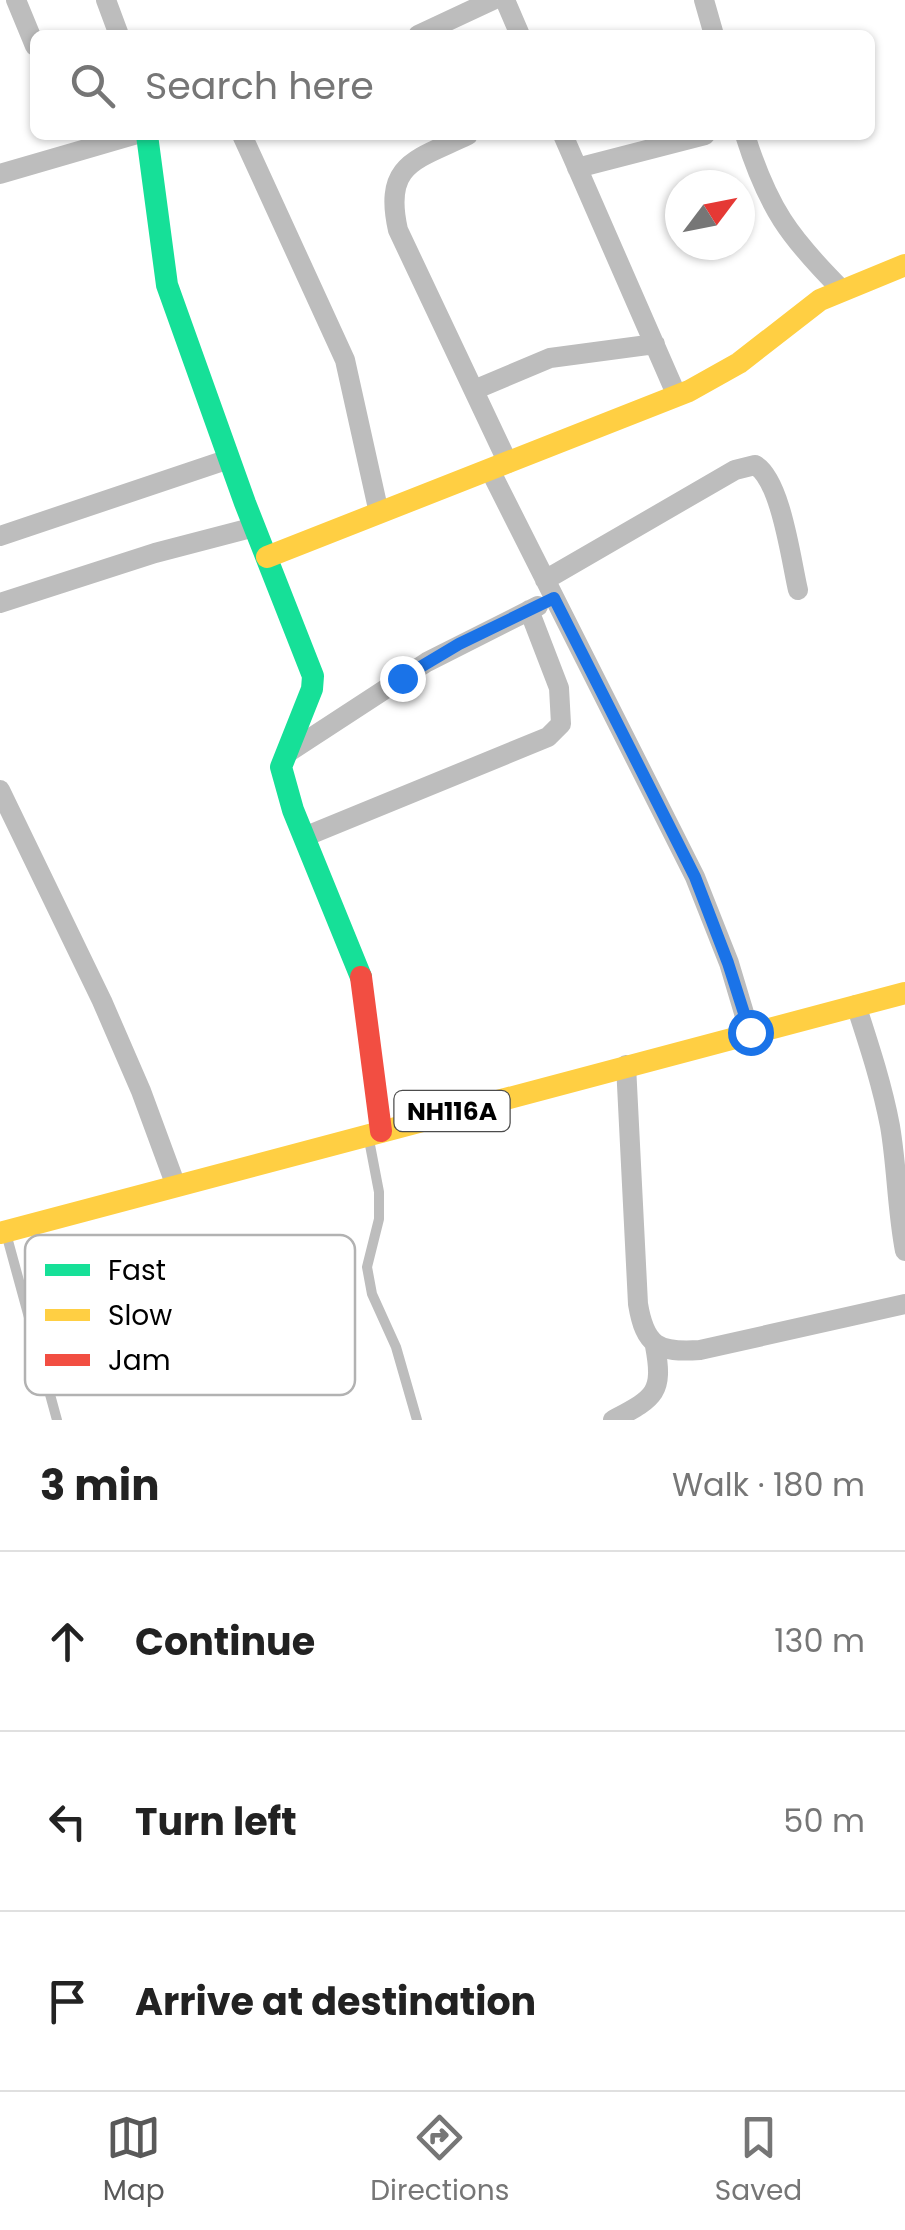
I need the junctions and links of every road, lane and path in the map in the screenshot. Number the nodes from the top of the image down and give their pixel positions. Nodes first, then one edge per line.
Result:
1 (16, 0) edge
2 (106, 0) edge
3 (493, 0) edge
4 (506, 0) edge
5 (704, 0) edge
6 (118, 30) edge
7 (429, 30) edge
8 (518, 30) edge
9 (713, 30) edge
10 (30, 34) edge
11 (148, 140) edge
12 (244, 140) edge
13 (458, 140) edge
14 (565, 140) edge
15 (686, 140) edge
16 (747, 140) edge
17 (75, 143) edge
18 (577, 168) junction
19 (0, 174) edge
20 (905, 265) edge
21 (842, 290) junction
22 (654, 344) junction
23 (474, 390) junction
24 (677, 396) junction
25 (229, 459) junction
26 (499, 466) junction
27 (379, 513) junction
28 (255, 528) junction
29 (0, 536) edge
30 (267, 557) junction
31 (550, 589) junction
32 (798, 590) dead end
33 (0, 603) edge
34 (529, 610) junction
35 (286, 754) junction
36 (0, 790) edge
37 (304, 836) junction
38 (905, 993) edge
39 (856, 1005) junction
40 (750, 1032) junction
41 (626, 1065) junction
42 (374, 1132) junction
43 (176, 1186) junction
44 (3, 1232) edge
45 (905, 1251) edge
46 (905, 1304) edge
47 (25, 1309) edge
48 (655, 1346) junction
49 (50, 1395) edge
50 (57, 1420) edge
51 (417, 1420) edge
52 (612, 1420) edge

1 - 10 street
2 - 6 street
3 - 7 street
4 - 8 street
5 - 9 street
11 - 25 main road
12 - 27 street
13 - 23 street
14 - 18 street
15 - 18 street
16 - 21 street
17 - 19 street
18 - 22 street
20 - 21 main road
21 - 24 main road
22 - 23 street
22 - 24 street
23 - 26 street
24 - 26 main road
25 - 28 main road
25 - 29 street
26 - 27 main road
26 - 31 street
27 - 30 main road
28 - 30 main road
28 - 33 street
30 - 35 main road
31 - 32 street
31 - 34 street
31 - 40 street
34 - 35 street
34 - 37 street
35 - 37 main road
36 - 43 street
37 - 42 main road
38 - 39 main road, NH116A
39 - 40 main road, NH116A
39 - 45 street
40 - 41 main road, NH116A
41 - 42 main road, NH116A
41 - 48 street
42 - 43 main road, NH116A
42 - 51 lane
43 - 44 main road, NH116A
44 - 47 lane
46 - 48 street
48 - 52 street
49 - 50 lane

